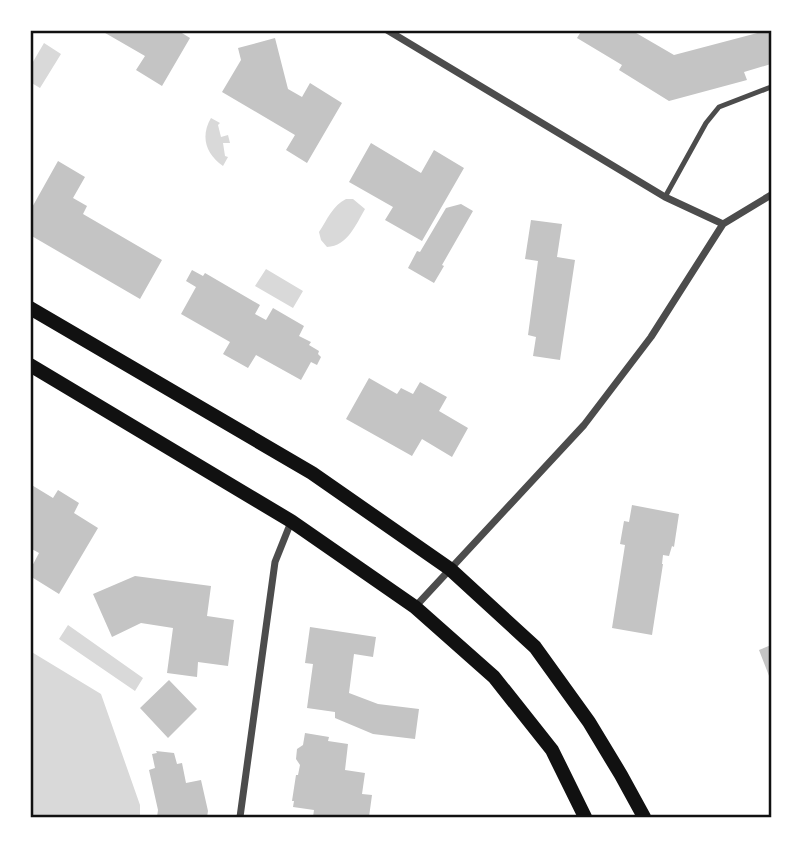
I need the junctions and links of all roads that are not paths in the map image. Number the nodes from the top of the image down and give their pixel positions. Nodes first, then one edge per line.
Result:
1 (387, 30) edge
2 (771, 87) edge
3 (771, 195) edge
4 (665, 197) junction
5 (723, 224) junction
6 (30, 308) edge
7 (30, 365) edge
8 (291, 521) junction
9 (450, 569) junction
10 (415, 607) junction
11 (240, 817) edge
12 (585, 817) edge
13 (644, 817) edge

1 - 4 street
2 - 4 lane
3 - 5 street
4 - 5 street
5 - 9 street
6 - 9 main road
7 - 8 main road
8 - 10 main road
8 - 11 street
9 - 10 street
9 - 13 main road
10 - 12 main road

